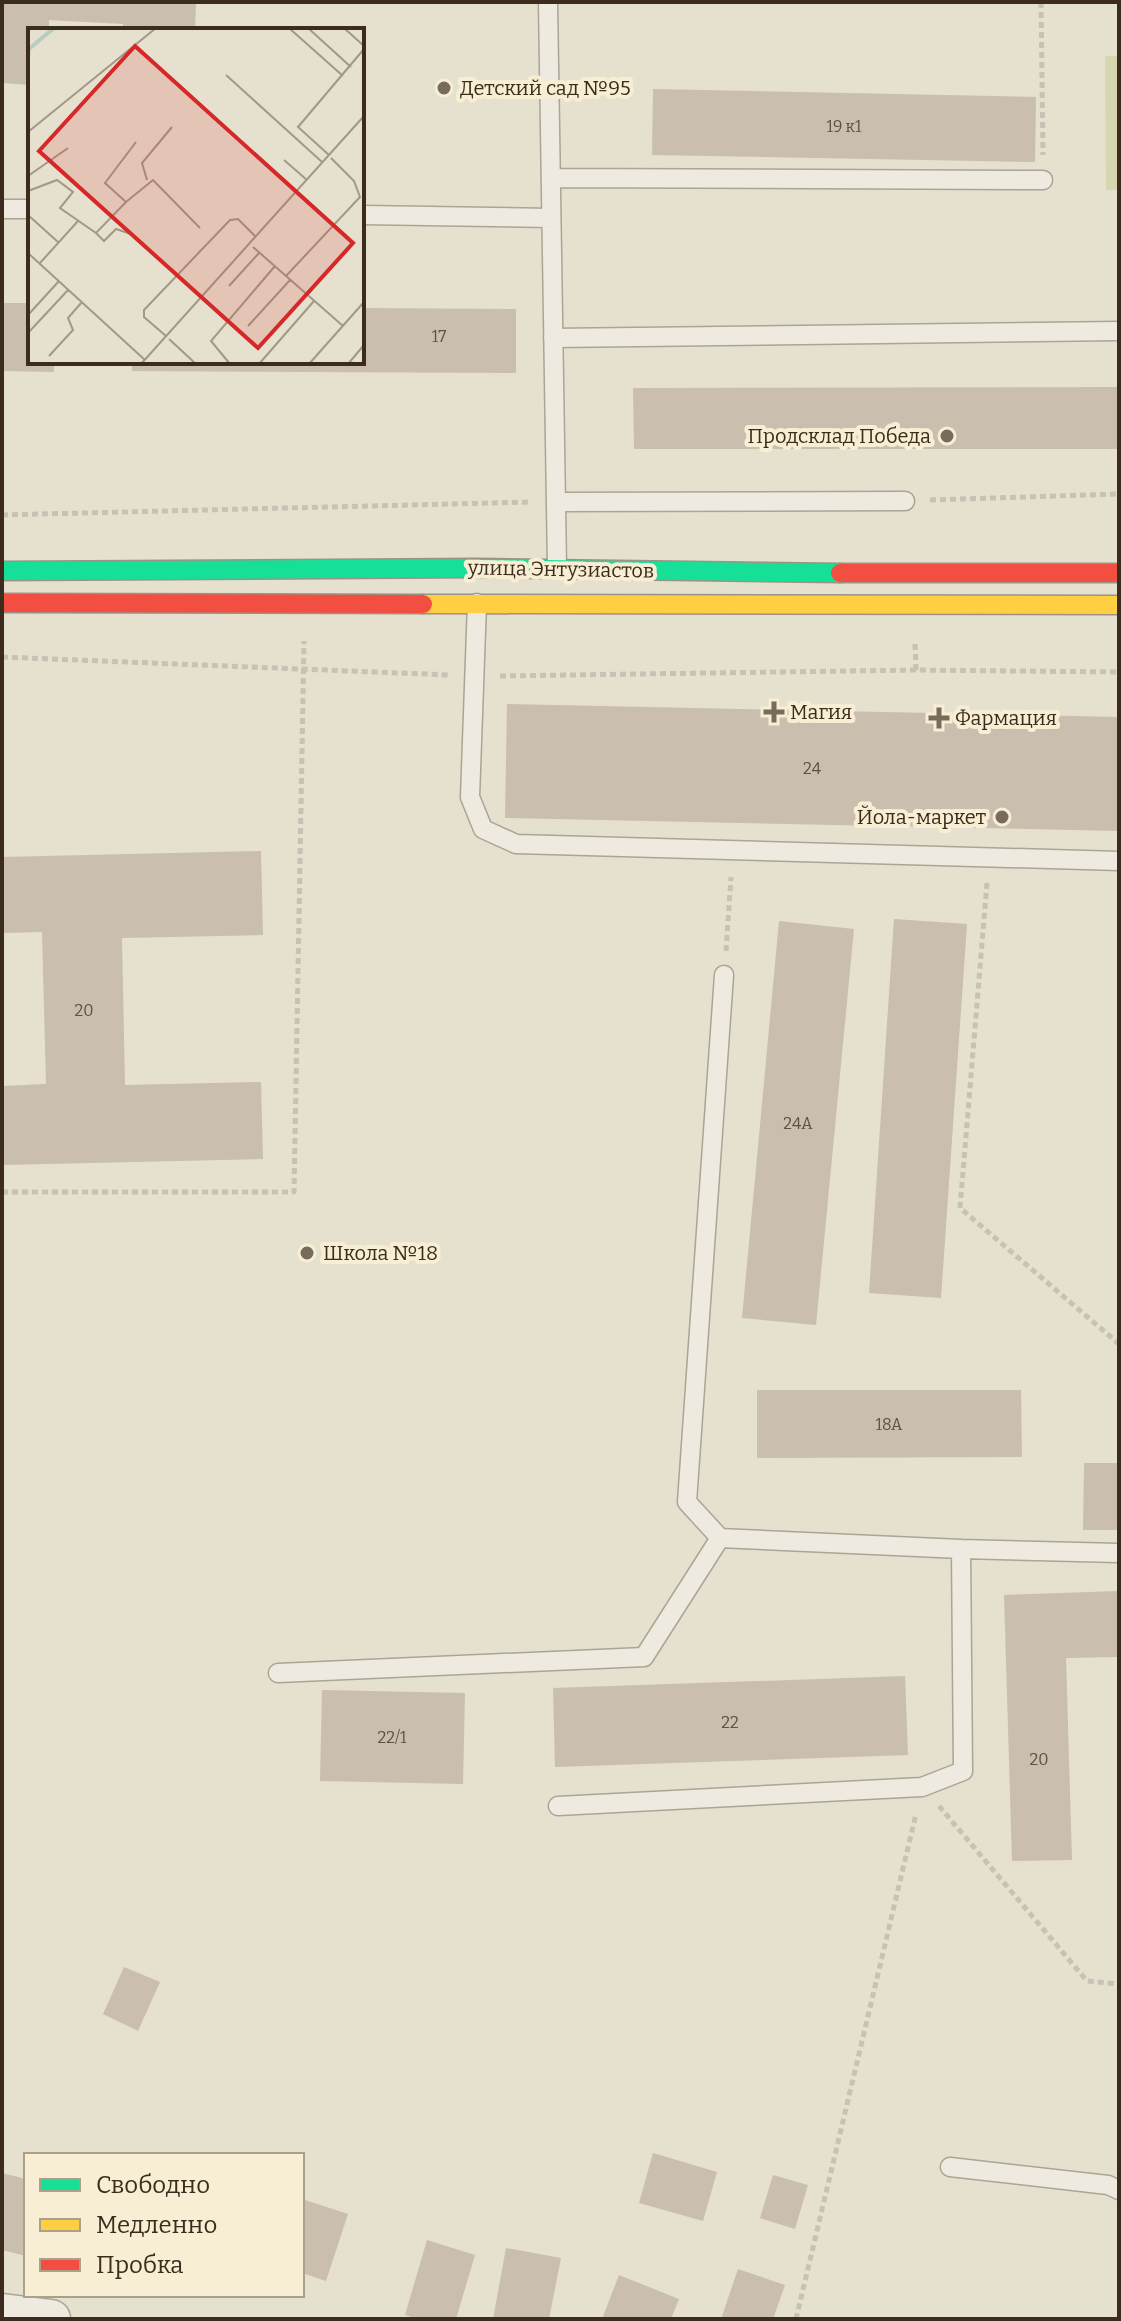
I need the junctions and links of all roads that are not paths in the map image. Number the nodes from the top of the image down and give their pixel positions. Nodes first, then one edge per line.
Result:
1 (548, 2) edge
2 (551, 178) junction
3 (1043, 180) road end
4 (2, 209) edge
5 (28, 209) edge
6 (364, 215) edge
7 (551, 218) junction
8 (1119, 331) edge
9 (553, 338) junction
10 (905, 501) road end
11 (556, 502) junction
12 (478, 568) junction
13 (557, 568) junction
14 (2, 571) edge
15 (1119, 573) edge
16 (2, 603) edge
17 (477, 603) junction
18 (557, 604) junction
19 (1119, 605) edge
20 (1119, 861) edge
21 (724, 975) road end
22 (720, 1538) junction
23 (961, 1549) junction
24 (1119, 1553) edge
25 (278, 1673) dead end
26 (558, 1806) dead end
27 (950, 2167) dead end
28 (1119, 2190) edge
29 (2, 2313) edge
30 (51, 2319) edge

1 - 2 lane
2 - 3 lane
2 - 7 lane
4 - 5 lane
6 - 7 lane
7 - 9 lane
8 - 9 lane
9 - 11 lane
10 - 11 lane
11 - 13 lane
12 - 13 main road, улица Энтузиастов
12 - 14 main road, улица Энтузиастов
12 - 17 main road
13 - 15 main road, улица Энтузиастов
13 - 18 main road
16 - 17 main road, улица Энтузиастов
17 - 18 main road, улица Энтузиастов
17 - 20 lane
18 - 19 main road, улица Энтузиастов
21 - 22 lane
22 - 23 lane
22 - 25 lane
23 - 24 lane
23 - 26 lane
27 - 28 lane
29 - 30 street

